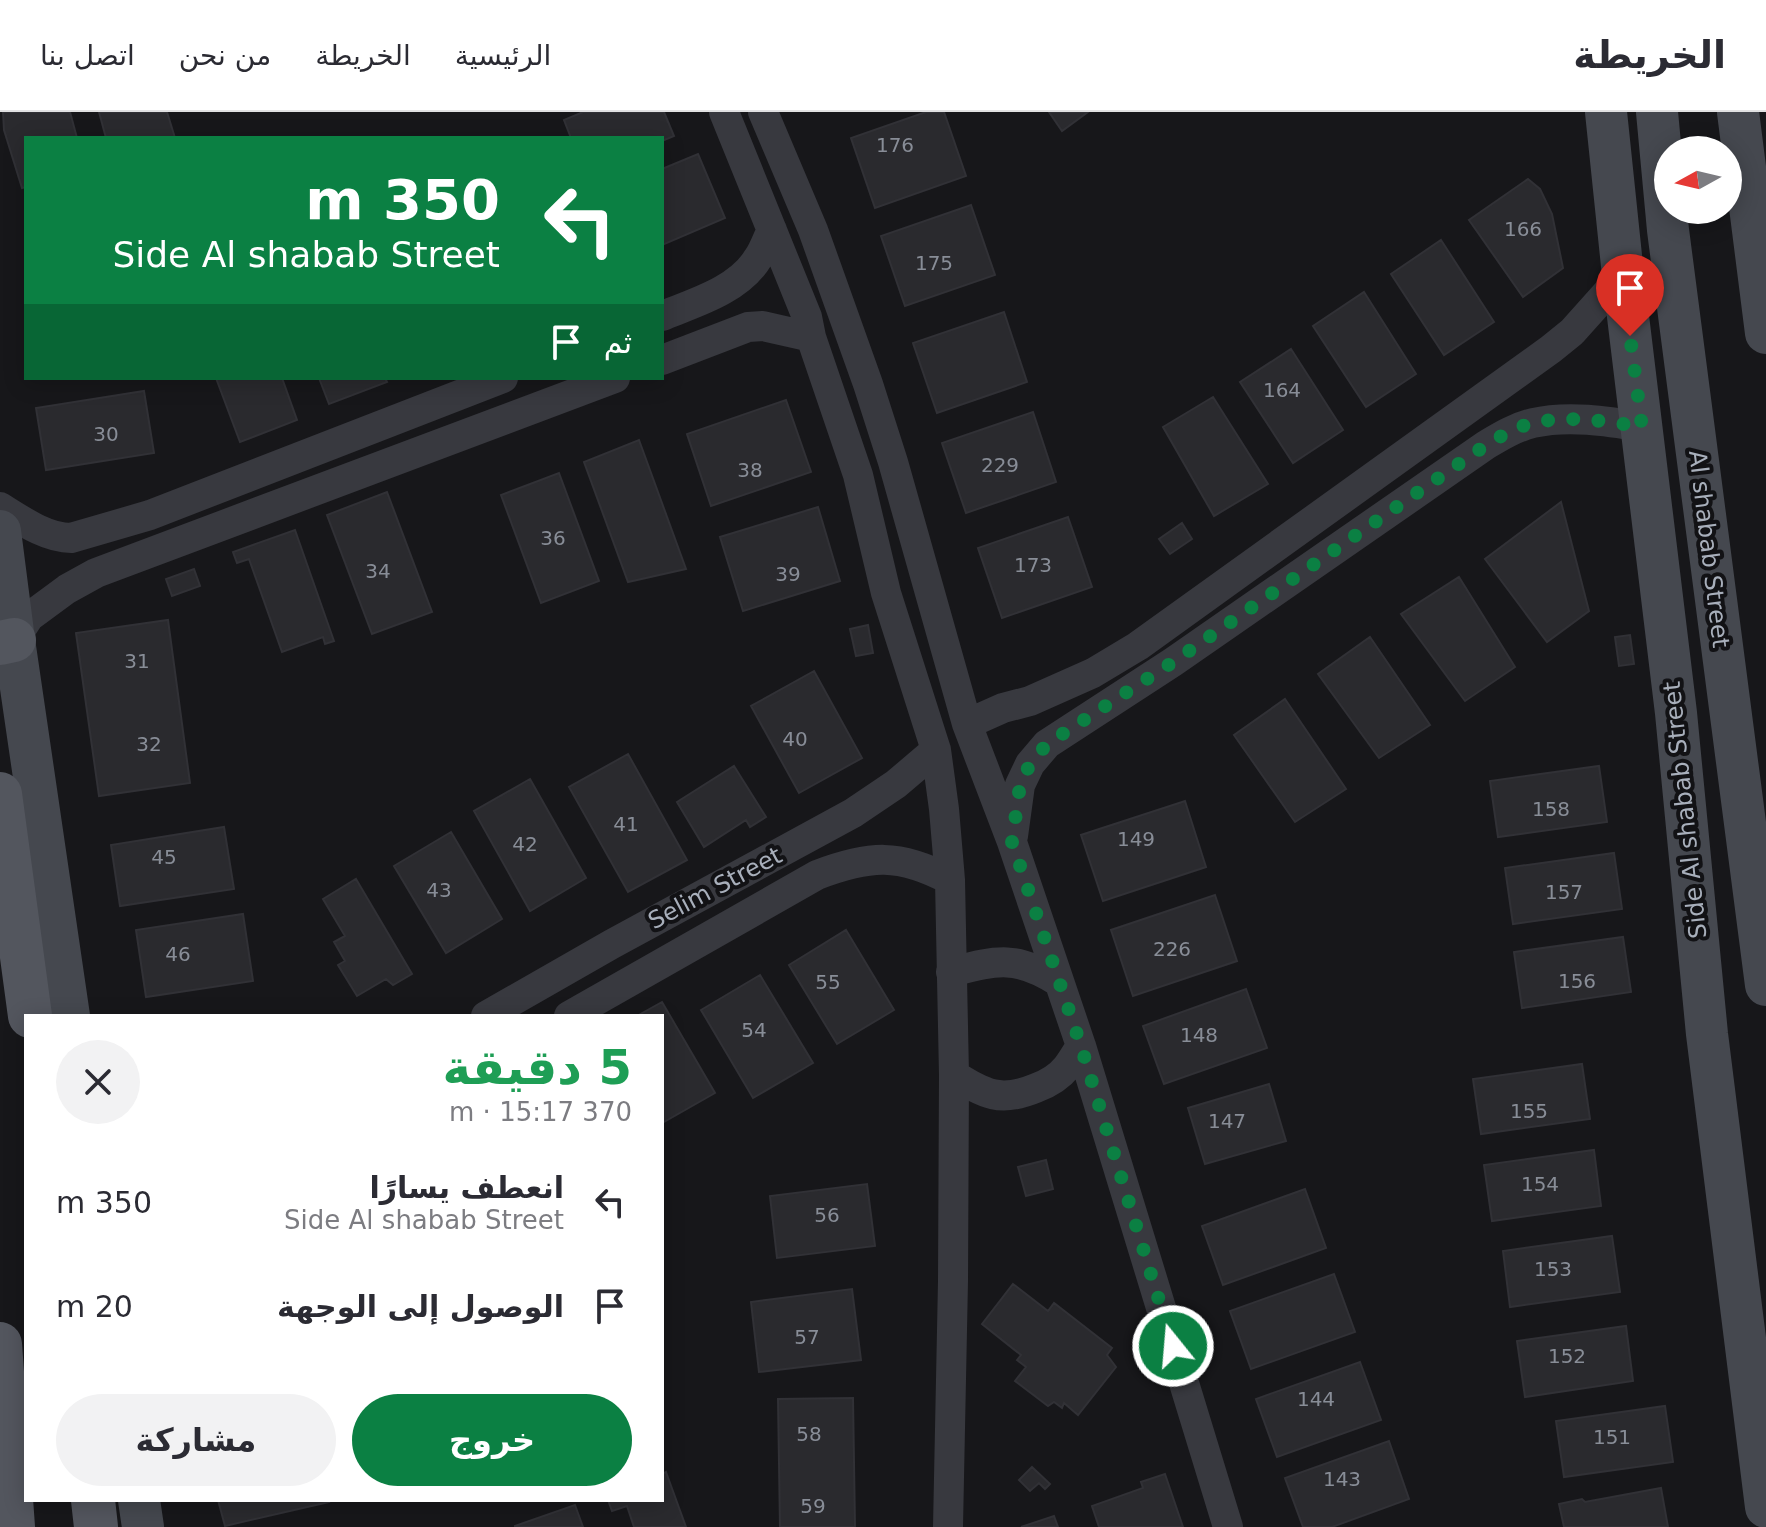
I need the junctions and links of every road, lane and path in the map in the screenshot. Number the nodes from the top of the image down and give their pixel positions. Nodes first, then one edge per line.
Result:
1 (724, 112) edge
2 (1606, 112) edge
3 (1657, 112) edge
4 (1738, 112) edge
5 (773, 117) edge
6 (772, 230) junction
7 (1623, 275) junction
8 (700, 301) junction
9 (664, 315) edge
10 (1766, 333) edge
11 (811, 337) junction
12 (721, 338) junction
13 (664, 359) edge
14 (498, 380) edge
15 (610, 380) edge
16 (1442, 425) junction
17 (1642, 427) junction
18 (1465, 460) junction
19 (0, 507) edge
20 (0, 531) edge
21 (84, 535) junction
22 (96, 573) junction
23 (7, 641) edge
24 (1030, 701) junction
25 (967, 724) junction
26 (1047, 744) junction
27 (936, 750) junction
28 (0, 794) edge
29 (1012, 842) junction
30 (950, 880) junction
31 (8, 893) edge
32 (612, 944) junction
33 (951, 972) junction
34 (632, 980) junction
35 (1059, 982) junction
36 (1766, 985) edge
37 (30, 1014) edge
38 (69, 1014) edge
39 (491, 1014) edge
40 (572, 1014) edge
41 (1081, 1046) junction
42 (954, 1075) junction
43 (0, 1344) edge
44 (93, 1502) edge
45 (139, 1502) edge
46 (1766, 1507) edge
47 (1766, 1519) edge
48 (947, 1526) edge
49 (13, 1527) edge
50 (96, 1527) edge
51 (143, 1527) edge
52 (1228, 1527) edge
53 (1760, 1527) edge

1 - 6 street
2 - 7 street, Side Al shabab Street
3 - 36 street, Al shabab Street
4 - 10 street
5 - 25 street
6 - 8 street
6 - 11 street
7 - 16 street
7 - 17 street, Side Al shabab Street
8 - 9 street
8 - 12 street
11 - 12 street
11 - 27 street
12 - 13 street
14 - 21 street
15 - 22 street
16 - 18 street
16 - 24 street
17 - 18 street
17 - 46 street, Side Al shabab Street
18 - 26 street
19 - 21 street
20 - 23 street
21 - 22 street
22 - 23 street
23 - 38 street
24 - 25 street
24 - 26 street
25 - 29 street
26 - 29 street
27 - 30 street
27 - 32 street, Selim Street
28 - 31 main road
29 - 35 street
30 - 33 street
30 - 34 street, Selim Street
31 - 37 main road
32 - 34 street
32 - 39 street, Selim Street
33 - 35 street
33 - 42 street
34 - 40 street, Selim Street
35 - 41 street
41 - 42 street
41 - 52 street
42 - 48 street
43 - 49 main road
44 - 50 main road
45 - 51 street
47 - 53 street

